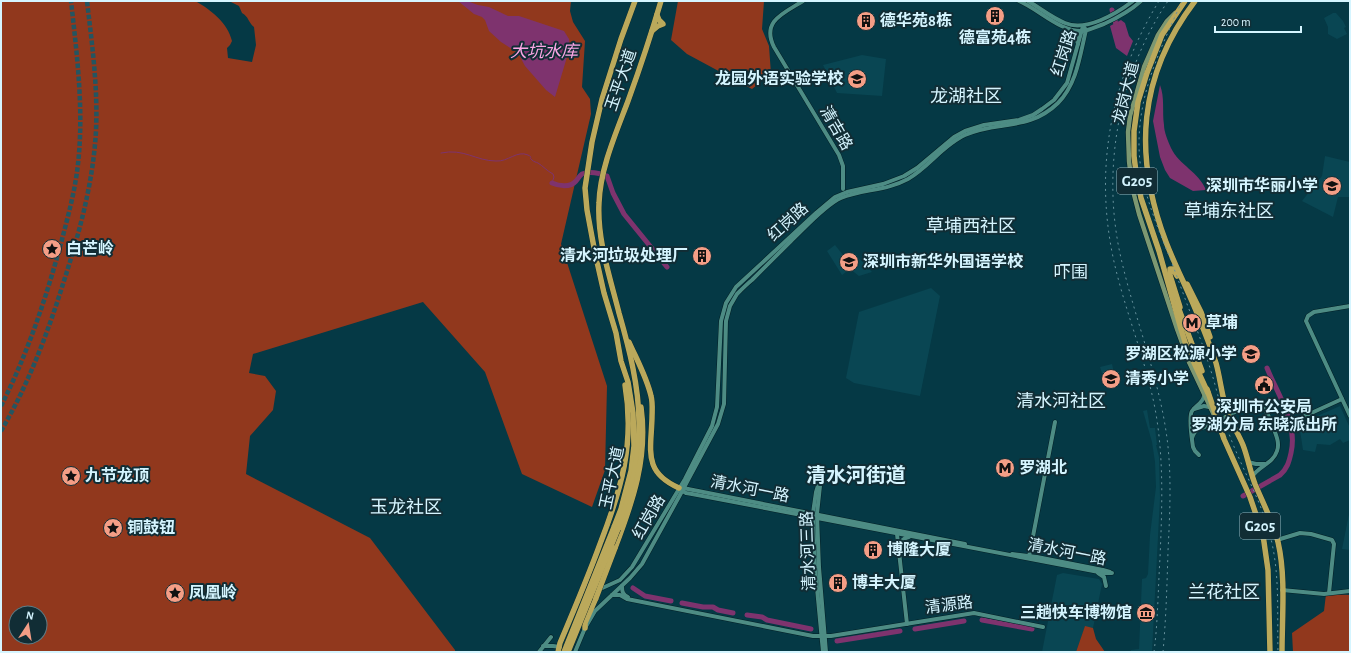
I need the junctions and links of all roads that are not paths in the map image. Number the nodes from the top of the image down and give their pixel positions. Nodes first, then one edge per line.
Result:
1 (635, 1) edge
2 (661, 1) edge
3 (803, 1) edge
4 (1019, 1) edge
5 (1028, 1) edge
6 (1133, 1) edge
7 (1141, 1) edge
8 (1196, 1) edge
9 (1183, 3) edge
10 (657, 14) junction
11 (1105, 20) junction
12 (1059, 24) junction
13 (1084, 29) junction
14 (652, 30) junction
15 (1078, 47) junction
16 (1137, 90) junction
17 (1138, 102) junction
18 (843, 189) dead end
19 (1166, 243) junction
20 (1159, 251) junction
21 (1177, 266) junction
22 (752, 271) junction
23 (1166, 274) junction
24 (756, 276) junction
25 (1350, 306) edge
26 (620, 314) junction
27 (1202, 326) junction
28 (1188, 334) junction
29 (629, 341) junction
30 (621, 361) junction
31 (1216, 363) junction
32 (1206, 394) junction
33 (1342, 399) junction
34 (1209, 407) junction
35 (1194, 409) junction
36 (1228, 415) junction
37 (1350, 416) edge
38 (1190, 419) junction
39 (1218, 421) junction
40 (1055, 422) dead end
41 (1281, 427) junction
42 (1201, 428) junction
43 (1274, 430) junction
44 (1192, 438) junction
45 (1278, 440) junction
46 (1199, 455) dead end
47 (1248, 462) junction
48 (1266, 464) junction
49 (1252, 477) junction
50 (682, 489) junction
51 (815, 516) junction
52 (616, 528) junction
53 (897, 534) junction
54 (914, 537) junction
55 (1277, 540) junction
56 (899, 549) junction
57 (1029, 558) junction
58 (1094, 571) junction
59 (622, 586) junction
60 (1106, 586) dead end
61 (1282, 590) junction
62 (1350, 591) edge
63 (1329, 594) junction
64 (612, 595) junction
65 (907, 623) junction
66 (585, 628) junction
67 (823, 635) junction
68 (543, 646) junction
69 (559, 650) edge
70 (539, 652) edge
71 (568, 652) edge
72 (575, 652) edge
73 (823, 652) edge
74 (826, 652) edge
75 (1270, 652) edge
76 (1282, 652) edge

1 - 30 highway, 玉平大道
2 - 10 highway, 玉平大道
3 - 18 street, 清吉路
4 - 12 street
5 - 13 street
6 - 11 street
7 - 11 street
8 - 19 highway, 龙岗大道 / G205
9 - 16 main road, 龙岗大道
9 - 17 highway, 龙岗大道 / G205
10 - 14 highway, 玉平大道
10 - 14 highway
11 - 13 street
12 - 13 street
12 - 15 street
13 - 15 street, 红岗路
13 - 24 street, 红岗路
14 - 26 highway, 玉平大道
15 - 22 street, 红岗路
16 - 17 highway
16 - 32 main road, 龙岗大道
17 - 20 highway, 龙岗大道 / G205
19 - 20 highway
19 - 21 highway, 龙岗大道 / G205
20 - 23 highway, 龙岗大道 / G205
21 - 27 highway, 龙岗大道 / G205
21 - 31 highway
22 - 24 street
22 - 50 street, 红岗路
23 - 28 highway, G205
23 - 32 highway
24 - 50 street, 红岗路
25 - 33 street
26 - 29 highway
26 - 52 highway, 玉平大道
27 - 28 highway
27 - 31 highway, G205
28 - 32 highway, G205
29 - 50 highway
29 - 66 highway, bridge
30 - 52 highway, 玉平大道
30 - 69 highway
31 - 36 highway, G205
32 - 34 main road, 龙岗大道
32 - 35 street
32 - 39 highway, G205
33 - 37 street
33 - 41 street
34 - 35 street
34 - 39 main road
35 - 38 street
36 - 39 street
36 - 43 street
36 - 47 highway, G205
38 - 42 street
38 - 44 street
39 - 42 street
39 - 75 highway, G205
40 - 57 street
41 - 43 street
41 - 45 street
42 - 44 street
43 - 45 street
44 - 46 street
45 - 48 street
47 - 48 street
47 - 49 highway, G205
48 - 49 street
49 - 55 highway, G205
50 - 51 street, 清水河一路
50 - 59 street, 红岗路
50 - 69 street, 红岗路
51 - 51 street, 清水河三路
51 - 53 street, 清水河一路
51 - 57 street, 清水河一路
51 - 67 street, 清水河三路
52 - 69 highway, 玉平大道, bridge
52 - 71 highway, 玉平大道, bridge
53 - 54 street, 清水河一路
53 - 56 street
54 - 56 street
54 - 57 street, 清水河一路
55 - 61 highway, G205
55 - 63 street
56 - 65 street
57 - 58 street, 清水河一路
57 - 58 street, 清水河一路
58 - 60 street
59 - 64 street, 红岗路
59 - 67 street, 清源路
61 - 63 street
61 - 76 highway, G205
62 - 63 street
64 - 66 street, 红岗路
64 - 67 street, 清源路
65 - 65 street, 清源路
65 - 67 street, 清源路
66 - 72 street, 红岗路
67 - 73 street, 清水河三路
67 - 74 street, 清水河三路
68 - 69 street
68 - 69 street
68 - 70 street

